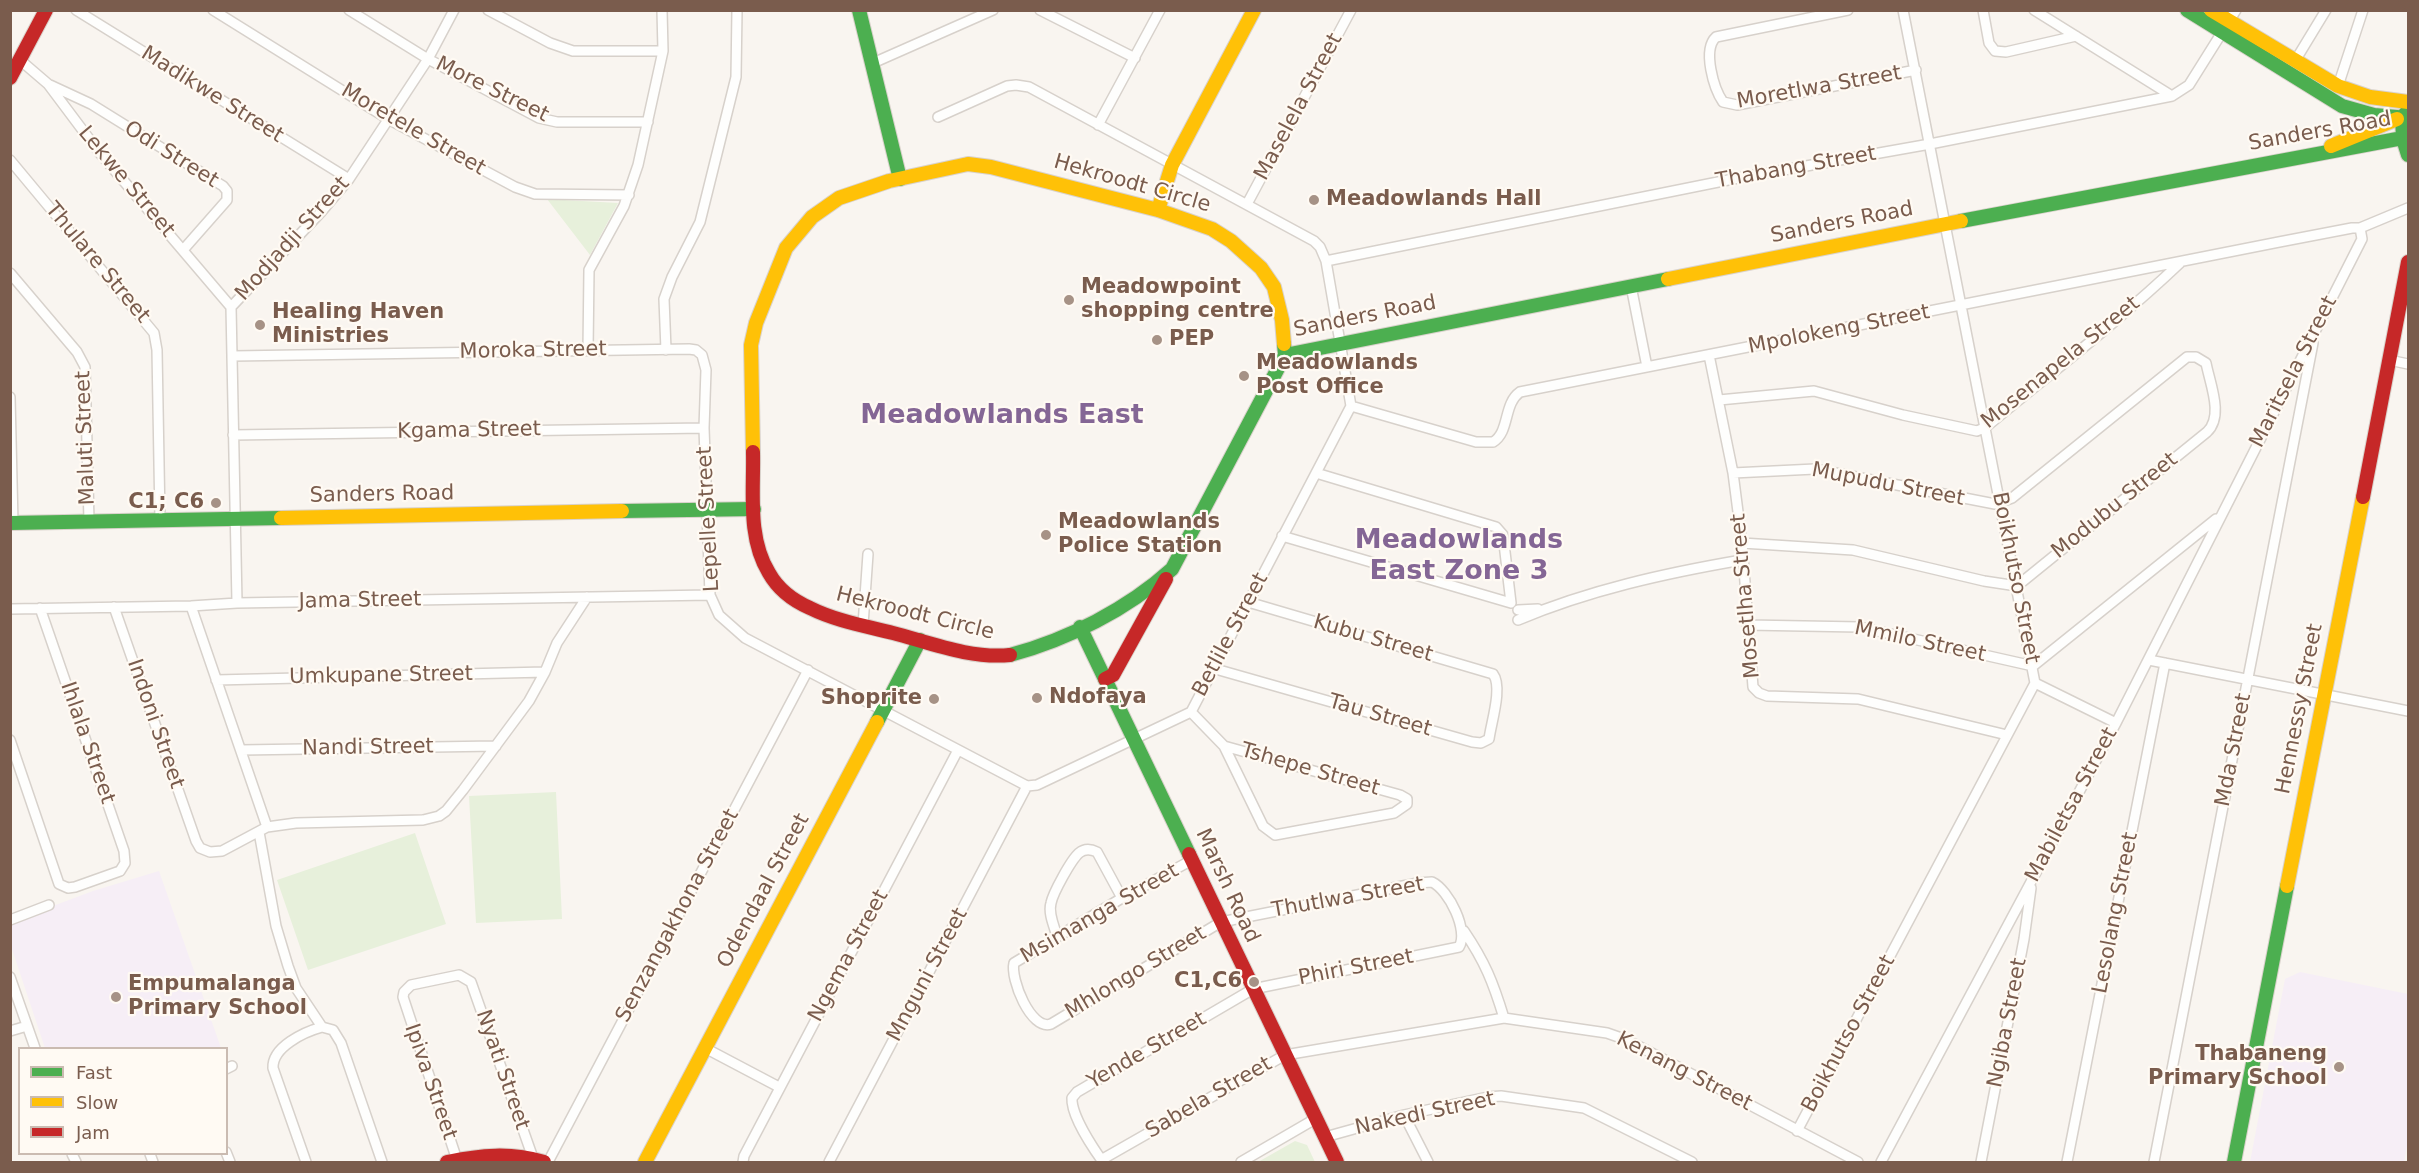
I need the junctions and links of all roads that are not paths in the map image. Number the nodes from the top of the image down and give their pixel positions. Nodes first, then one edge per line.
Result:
1 (46, 10) edge
2 (76, 10) edge
3 (213, 10) edge
4 (349, 10) edge
5 (454, 10) edge
6 (488, 10) edge
7 (662, 10) edge
8 (737, 10) edge
9 (860, 10) edge
10 (993, 10) edge
11 (1040, 10) edge
12 (1160, 10) edge
13 (1254, 10) edge
14 (1351, 10) edge
15 (1848, 10) edge
16 (1903, 10) edge
17 (1983, 10) edge
18 (2034, 10) edge
19 (2187, 10) edge
20 (2211, 10) edge
21 (2326, 10) edge
22 (2363, 10) edge
23 (2229, 22) edge
24 (2076, 36) junction
25 (663, 51) junction
26 (1135, 58) junction
27 (428, 59) junction
28 (20, 60) junction
29 (2295, 62) junction
30 (873, 63) junction
31 (1916, 70) junction
32 (10, 78) edge
33 (48, 84) junction
34 (2338, 86) junction
35 (2172, 96) junction
36 (2409, 102) edge
37 (2348, 108) junction
38 (2406, 115) edge
39 (938, 117) dead end
40 (388, 119) junction
41 (648, 122) junction
42 (1098, 125) junction
43 (2346, 138) junction
44 (2406, 138) edge
45 (1930, 144) junction
46 (2316, 153) junction
47 (2409, 155) edge
48 (10, 160) edge
49 (1172, 165) junction
50 (349, 179) junction
51 (900, 179) junction
52 (629, 195) junction
53 (1247, 204) junction
54 (2409, 208) edge
55 (1158, 210) junction
56 (1945, 224) junction
57 (2360, 228) junction
58 (183, 250) junction
59 (1326, 261) junction
60 (2409, 262) edge
61 (2180, 263) junction
62 (10, 273) edge
63 (1631, 286) junction
64 (1962, 306) junction
65 (231, 307) junction
66 (2313, 337) junction
67 (1339, 343) junction
68 (689, 349) joint
69 (588, 350) junction
70 (666, 350) junction
71 (1285, 355) junction
72 (1709, 355) junction
73 (233, 356) junction
74 (2389, 360) junction
75 (2409, 364) edge
76 (1647, 367) junction
77 (10, 398) edge
78 (1719, 400) junction
79 (1351, 406) junction
80 (1986, 427) junction
81 (704, 428) junction
82 (233, 435) junction
83 (11, 440) edge
84 (1316, 473) junction
85 (1733, 473) junction
86 (2000, 503) junction
87 (754, 509) junction
88 (708, 510) junction
89 (2220, 516) junction
90 (235, 519) junction
91 (160, 520) junction
92 (89, 522) junction
93 (12, 523) edge
94 (1282, 536) junction
95 (1742, 543) junction
96 (868, 554) dead end
97 (1742, 560) junction
98 (1172, 569) junction
99 (2017, 586) junction
100 (710, 595) junction
101 (587, 597) junction
102 (1248, 602) junction
103 (237, 603) junction
104 (191, 606) junction
105 (1515, 606) junction
106 (114, 607) junction
107 (40, 608) junction
108 (1546, 608) junction
109 (10, 609) edge
110 (1518, 620) dead end
111 (863, 625) junction
112 (1747, 625) junction
113 (1080, 627) junction
114 (920, 640) junction
115 (1130, 645) junction
116 (2149, 660) junction
117 (2165, 663) junction
118 (2033, 666) junction
119 (1212, 668) junction
120 (808, 670) junction
121 (545, 672) junction
122 (1105, 679) junction
123 (1497, 679) joint
124 (216, 680) junction
125 (2247, 680) junction
126 (2035, 682) junction
127 (2325, 695) junction
128 (1116, 700) junction
129 (883, 710) junction
130 (2409, 711) edge
131 (1191, 712) junction
132 (2116, 723) junction
133 (2007, 735) junction
134 (10, 740) edge
135 (1136, 740) junction
136 (496, 746) junction
137 (1224, 746) junction
138 (241, 750) junction
139 (958, 750) junction
140 (1027, 786) junction
141 (263, 830) junction
142 (1192, 860) junction
143 (2031, 882) junction
144 (1122, 898) junction
145 (49, 906) dead end
146 (10, 920) edge
147 (1221, 922) junction
148 (1462, 929) junction
149 (1057, 936) junction
150 (10, 977) edge
151 (471, 982) joint
152 (1253, 989) junction
153 (1504, 1018) junction
154 (1051, 1024) joint
155 (27, 1026) junction
156 (322, 1027) junction
157 (10, 1032) edge
158 (35, 1047) edge
159 (705, 1048) junction
160 (1285, 1054) junction
161 (779, 1087) junction
162 (1404, 1115) junction
163 (1315, 1119) junction
164 (1797, 1131) junction
165 (1325, 1137) junction
166 (452, 1161) edge
167 (541, 1161) edge
168 (1102, 1161) edge
169 (306, 1162) edge
170 (382, 1162) edge
171 (645, 1162) edge
172 (743, 1162) edge
173 (829, 1162) edge
174 (1241, 1162) edge
175 (1336, 1162) edge
176 (1428, 1162) edge
177 (1692, 1162) edge
178 (1858, 1162) edge
179 (1881, 1162) edge
180 (1981, 1162) edge
181 (2067, 1162) edge
182 (2154, 1162) edge
183 (2234, 1162) edge

1 - 28 street
2 - 50 street, Madikwe Street
3 - 40 street, Moretele Street
4 - 27 street, More Street
5 - 27 street, Modjadji Street
6 - 25 street
7 - 25 street
8 - 70 street
9 - 30 street
10 - 30 street
11 - 26 street
12 - 26 street
13 - 49 street
14 - 53 street, Maselela Street
15 - 31 street, Moretlwa Street
16 - 31 street, Boikhutso Street
17 - 24 street
18 - 24 street
19 - 23 street
20 - 23 street
21 - 29 street
22 - 34 street
23 - 29 street
23 - 35 street, Thabang Street
23 - 37 street
24 - 35 street
25 - 41 street
26 - 42 street
27 - 40 street, Modjadji Street
27 - 41 street, More Street
28 - 32 street
28 - 33 street, Lekwe Street
29 - 34 street
30 - 51 street
31 - 45 street, Boikhutso Street
33 - 58 street, Lekwe Street
33 - 58 street, Odi Street
34 - 36 street
35 - 45 street, Thabang Street
37 - 38 street
37 - 43 street
38 - 43 street
38 - 44 street
39 - 42 street
40 - 50 street, Modjadji Street
40 - 52 street, Moretele Street
41 - 52 street
42 - 49 street
43 - 46 street
44 - 46 street, Sanders Road
44 - 47 street
45 - 56 street, Boikhutso Street
45 - 59 street, Thabang Street
46 - 56 street, Sanders Road
48 - 91 street, Thulare Street
49 - 53 street
49 - 55 street
50 - 65 street, Modjadji Street
51 - 55 street, Hekroodt Circle
51 - 87 street, Hekroodt Circle
52 - 69 street
53 - 59 street
54 - 57 street, Mpolokeng Street
55 - 71 street, Hekroodt Circle
56 - 63 street, Sanders Road
56 - 64 street, Boikhutso Street
57 - 61 street, Mpolokeng Street
57 - 66 street, Maritsela Street
58 - 65 street, Lekwe Street
59 - 67 street
60 - 74 street, Hennessy Street
61 - 64 street, Mpolokeng Street
61 - 80 street, Mosenapela Street
62 - 92 street, Maluti Street
63 - 67 street, Sanders Road
63 - 76 street
64 - 72 street, Mpolokeng Street
64 - 80 street, Boikhutso Street
65 - 73 street, Modjadji Street
66 - 89 street, Maritsela Street
66 - 125 street, Mda Street
67 - 71 street, Sanders Road
67 - 79 street
68 - 70 street, Moroka Street
68 - 81 street, Lepelle Street
69 - 70 street, Moroka Street
69 - 73 street, Moroka Street
71 - 98 street, Hekroodt Circle
72 - 76 street, Mpolokeng Street
72 - 78 street, Mosetlha Street
73 - 82 street, Modjadji Street
74 - 75 street
74 - 127 street, Hennessy Street
76 - 79 street, Mpolokeng Street
77 - 83 street
78 - 80 street, Mosenapela Street
78 - 85 street, Mosetlha Street
79 - 84 street, Betlile Street
80 - 86 street, Boikhutso Street
81 - 82 street, Kgama Street
81 - 88 street, Lepelle Street
82 - 90 street, Modjadji Street
83 - 93 street
84 - 94 street, Betlile Street
84 - 105 street
85 - 86 street, Mupudu Street
85 - 95 street, Mosetlha Street
86 - 99 street, Boikhutso Street
86 - 99 street, Modubu Street
87 - 88 street, Sanders Road
87 - 111 street, Hekroodt Circle
88 - 90 street, Sanders Road
88 - 100 street, Lepelle Street
89 - 116 street, Mabiletsa Street
89 - 118 street
90 - 91 street, Sanders Road
90 - 103 street, Modjadji Street
91 - 92 street, Sanders Road
92 - 93 street, Sanders Road
94 - 102 street, Betlile Street
94 - 105 street
95 - 97 street, Mosetlha Street
95 - 99 street
96 - 111 street
97 - 108 street
97 - 112 street, Mosetlha Street
98 - 113 street, Hekroodt Circle
98 - 115 street
99 - 118 street, Boikhutso Street
100 - 101 street, Jama Street
100 - 120 street, Lepelle Street
101 - 103 street, Jama Street
101 - 121 street
102 - 119 street, Betlile Street
102 - 123 street, Kubu Street
103 - 104 street, Jama Street
104 - 106 street, Jama Street
104 - 124 street
105 - 108 street
106 - 107 street, Jama Street
106 - 141 street, Indoni Street
107 - 109 street, Jama Street
107 - 134 street, Ihlala Street
108 - 110 street
111 - 114 street, Hekroodt Circle
112 - 118 street, Mmilo Street
112 - 133 street, Mosetlha Street
113 - 114 street, Hekroodt Circle
113 - 122 street, Marsh Road
114 - 129 street, Odendaal Street
115 - 122 street
115 - 128 street
116 - 117 street
116 - 132 street, Mabiletsa Street
117 - 125 street
117 - 181 street, Lesolang Street
118 - 126 street, Boikhutso Street
119 - 123 street, Tau Street
119 - 131 street, Betlile Street
120 - 129 street, Lepelle Street
120 - 167 street, Senzangakhona Street
121 - 124 street, Umkupane Street
121 - 136 street
122 - 128 street, Marsh Road
124 - 138 street
125 - 127 street
125 - 182 street, Mda Street
126 - 132 street
126 - 133 street, Boikhutso Street
127 - 130 street
127 - 183 street, Hennessy Street
128 - 135 street, Marsh Road
129 - 139 street
129 - 159 street, Odendaal Street
131 - 135 street, Betlile Street
131 - 137 street, Tshepe Street
132 - 143 street, Mabiletsa Street
133 - 164 street, Boikhutso Street
135 - 140 street, Betlile Street
135 - 142 street, Marsh Road
136 - 138 street, Nandi Street
136 - 141 street
137 - 137 street, Tshepe Street
138 - 141 street
139 - 140 street
139 - 161 street, Ngema Street
140 - 173 street, Mnguni Street
141 - 156 street
142 - 144 street, Msimanga Street
142 - 147 street, Marsh Road
143 - 179 street, Mabiletsa Street
143 - 180 street, Ngiba Street
144 - 149 street, Msimanga Street
144 - 149 street
145 - 146 street
147 - 148 street, Thutlwa Street
147 - 152 street, Marsh Road
147 - 154 street, Mhlongo Street
148 - 152 street, Phiri Street
148 - 153 street
149 - 154 street, Msimanga Street
150 - 155 street
151 - 166 street, Ipiva Street
151 - 167 street, Nyati Street
152 - 160 street, Marsh Road
152 - 168 street, Yende Street
153 - 160 street, Kenang Street
153 - 164 street, Kenang Street
155 - 157 street
155 - 158 street
156 - 169 street
156 - 170 street
159 - 161 street
159 - 171 street, Odendaal Street
160 - 163 street, Marsh Road
160 - 168 street, Sabela Street
161 - 172 street, Ngema Street
162 - 165 street, Nakedi Street
162 - 176 street
162 - 177 street, Nakedi Street
163 - 165 street, Marsh Road
163 - 174 street
164 - 178 street, Kenang Street
165 - 175 street, Marsh Road
166 - 167 street

